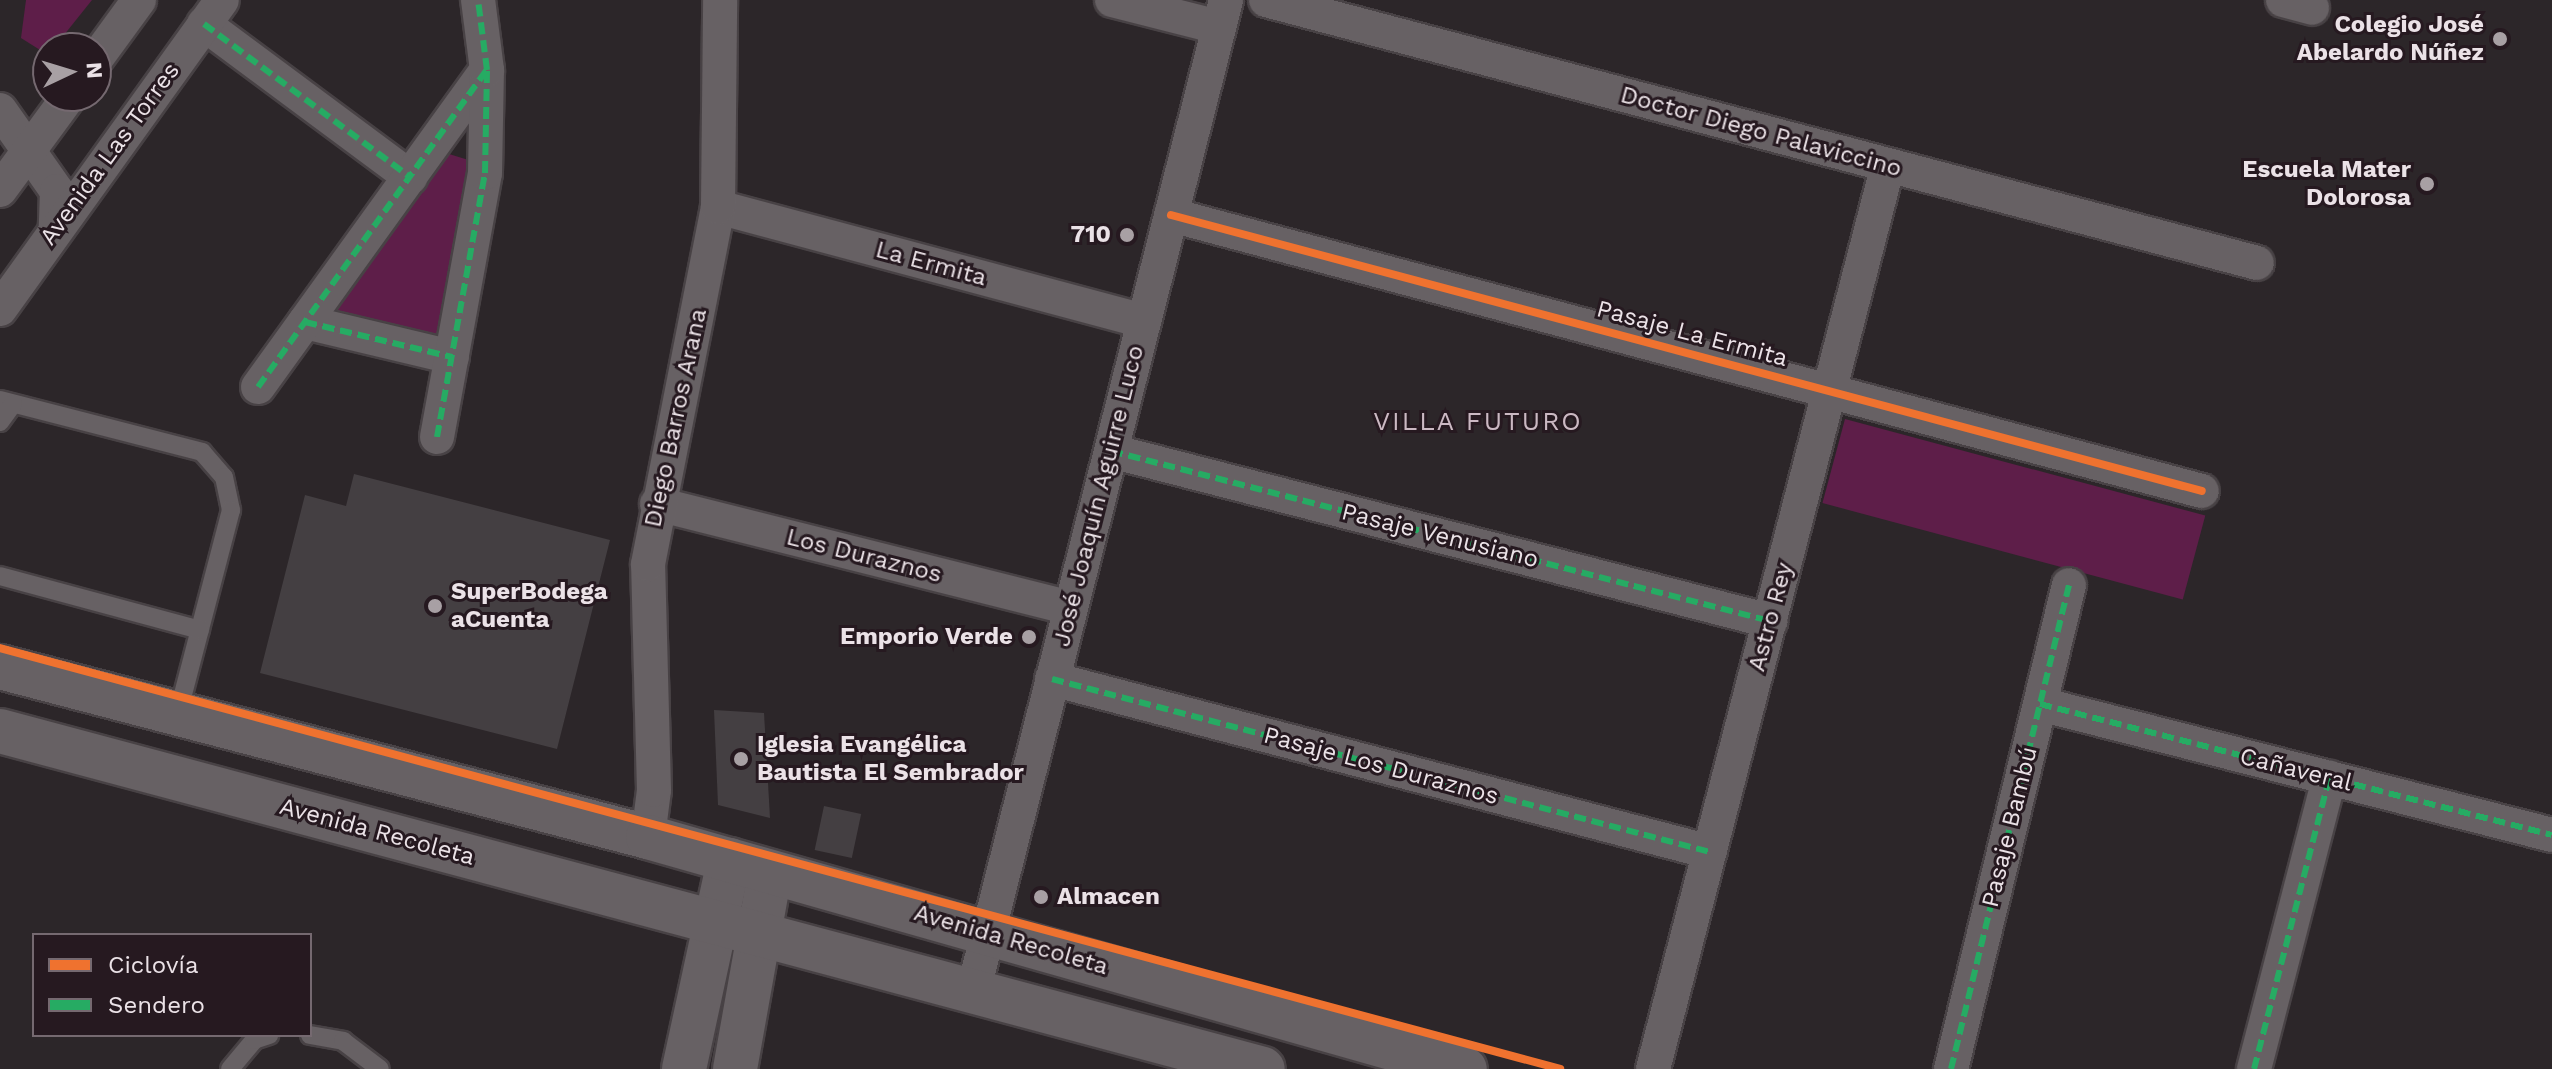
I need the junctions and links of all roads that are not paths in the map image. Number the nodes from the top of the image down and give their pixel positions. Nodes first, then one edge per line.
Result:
1 (139, 0) edge
2 (478, 0) edge
3 (720, 0) edge
4 (1112, 0) edge
5 (1266, 0) edge
6 (213, 12) edge
7 (1223, 14) edge
8 (112, 37) edge
9 (487, 70) junction
10 (0, 110) edge
11 (58, 112) edge
12 (33, 147) junction
13 (1888, 165) junction
14 (410, 177) junction
15 (0, 190) edge
16 (718, 207) junction
17 (1171, 215) junction
18 (56, 229) junction
19 (2257, 263) dead end
20 (0, 309) edge
21 (1144, 321) junction
22 (305, 322) junction
23 (452, 357) junction
24 (258, 387) dead end
25 (1829, 392) junction
26 (6, 402) edge
27 (0, 422) edge
28 (437, 437) dead end
29 (1111, 451) junction
30 (2202, 491) dead end
31 (657, 504) junction
32 (0, 576) edge
33 (2069, 585) dead end
34 (1070, 608) junction
35 (1770, 621) junction
36 (200, 630) junction
37 (0, 667) edge
38 (1052, 679) junction
39 (2040, 704) junction
40 (178, 713) junction
41 (0, 731) edge
42 (2329, 778) junction
43 (2552, 835) edge
44 (648, 837) junction
45 (1710, 852) junction
46 (729, 860) junction
47 (770, 872) junction
48 (716, 923) junction
49 (986, 933) junction
50 (758, 934) junction
51 (973, 992) junction
52 (312, 1035) edge
53 (263, 1037) edge
54 (230, 1069) edge
55 (380, 1069) edge
56 (684, 1069) edge
57 (735, 1069) edge
58 (1263, 1069) edge
59 (1465, 1069) edge
60 (1653, 1069) edge
61 (1951, 1069) edge
62 (2254, 1069) edge

1 - 8 street
2 - 9 street
3 - 16 street, Diego Barros Arana
4 - 7 street
5 - 13 street, Doctor Diego Palaviccino
6 - 14 street
6 - 18 street, Avenida Las Torres
7 - 17 street, José Joaquín Aguirre Luco
9 - 14 street
9 - 23 street
10 - 12 street
11 - 12 street
12 - 15 street
12 - 18 street
13 - 19 street, Doctor Diego Palaviccino
13 - 25 street, Astro Rey
14 - 22 street
16 - 21 street, La Ermita
16 - 31 street, Diego Barros Arana
17 - 21 street, José Joaquín Aguirre Luco
17 - 25 street, Pasaje La Ermita
18 - 20 street, Avenida Las Torres
21 - 29 street, José Joaquín Aguirre Luco
22 - 23 street
22 - 24 street
23 - 28 street
25 - 30 street, Pasaje La Ermita
25 - 35 street, Astro Rey
26 - 27 lane
26 - 36 lane
29 - 34 street, José Joaquín Aguirre Luco
29 - 35 street, Pasaje Venusiano
31 - 34 street, Los Duraznos
31 - 44 street, Diego Barros Arana
32 - 36 lane
33 - 39 street, Pasaje Bambú
34 - 38 street, José Joaquín Aguirre Luco
35 - 45 street, Astro Rey
36 - 40 lane
37 - 40 main road, Avenida Recoleta
38 - 45 street, Pasaje Los Duraznos
38 - 49 street, José Joaquín Aguirre Luco
39 - 42 street, Cañaveral
39 - 61 street, Pasaje Bambú
40 - 44 main road, Avenida Recoleta
41 - 48 main road, Avenida Recoleta
42 - 43 street, Cañaveral
42 - 62 street
44 - 46 main road, Avenida Recoleta
45 - 60 street, Astro Rey
46 - 47 main road, Avenida Recoleta
46 - 48 main road
47 - 49 main road, Avenida Recoleta
47 - 50 main road
48 - 50 main road, Avenida Recoleta
48 - 56 main road
49 - 51 street, José Joaquín Aguirre Luco
49 - 59 main road, Avenida Recoleta
50 - 51 main road, Avenida Recoleta
50 - 57 main road
51 - 58 main road, Avenida Recoleta
52 - 55 lane
53 - 54 lane

